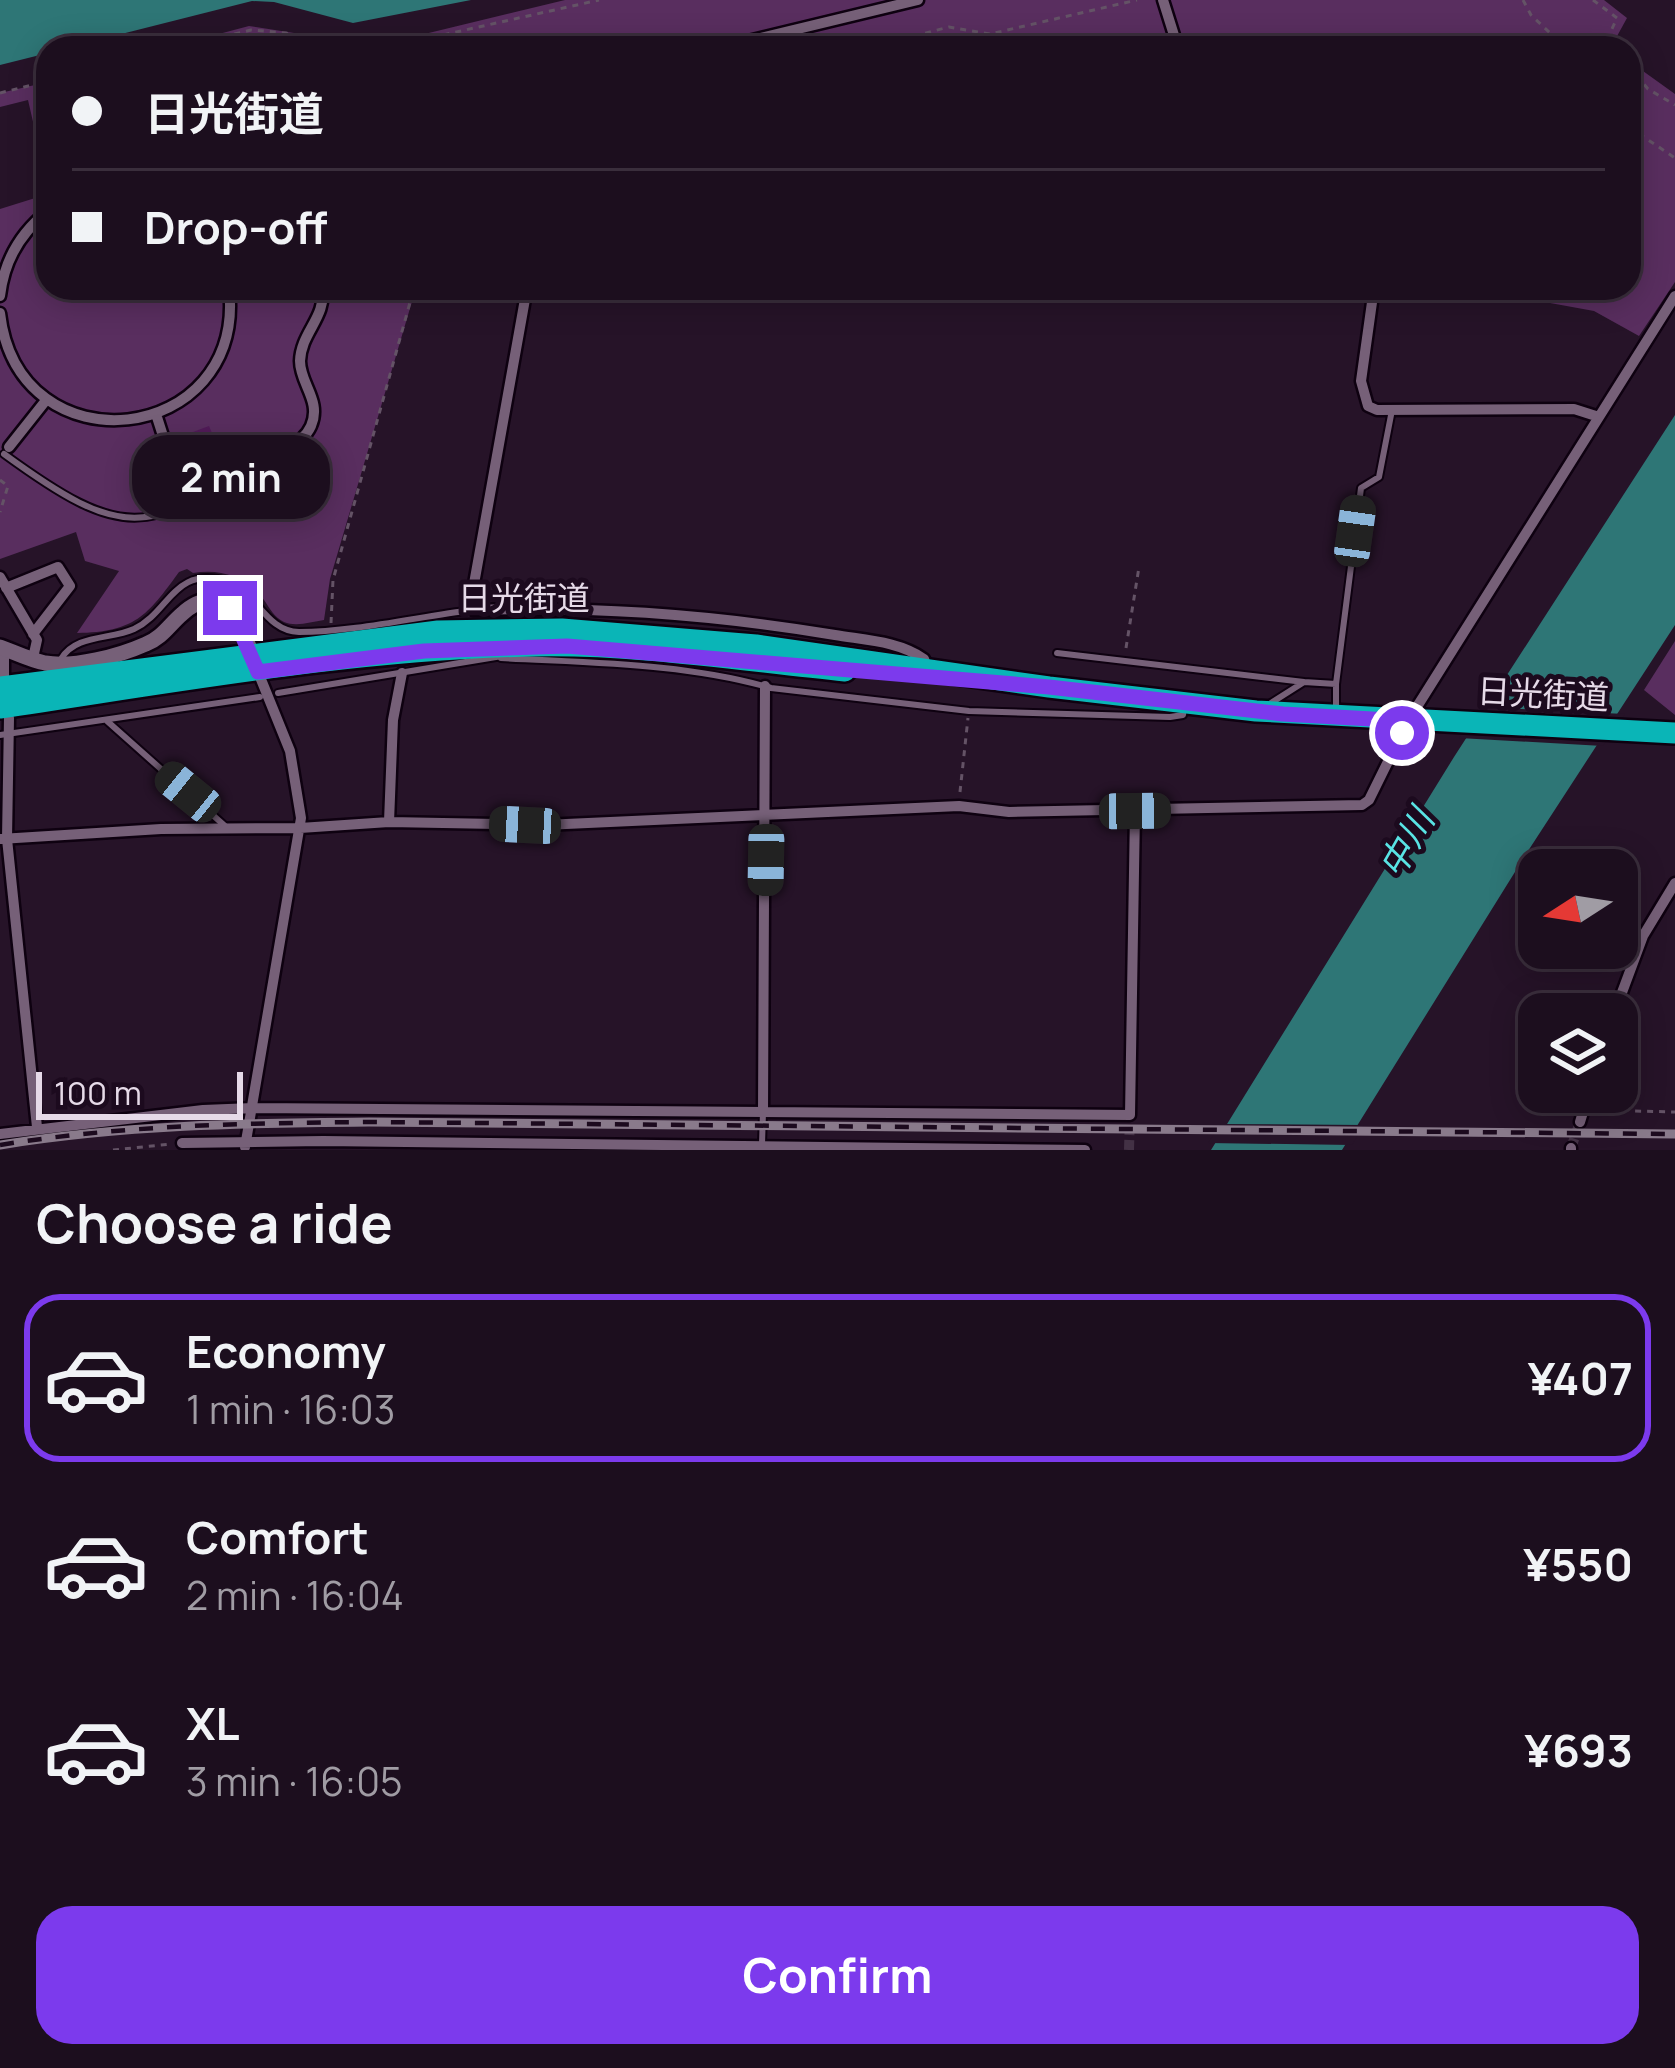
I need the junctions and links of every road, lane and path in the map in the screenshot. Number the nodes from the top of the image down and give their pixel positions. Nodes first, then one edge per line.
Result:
1 (599, 0) edge
2 (918, 0) edge
3 (1137, 0) edge
4 (1163, 0) edge
5 (1523, 0) edge
6 (1593, 0) edge
7 (226, 36) edge
8 (294, 36) edge
9 (438, 36) edge
10 (769, 36) edge
11 (913, 36) edge
12 (1174, 36) edge
13 (1554, 36) edge
14 (1613, 36) edge
15 (1641, 81) edge
16 (36, 83) edge
17 (0, 93) edge
18 (1675, 105) edge
19 (1641, 135) edge
20 (1675, 158) edge
21 (36, 224) edge
22 (0, 296) edge
23 (1675, 296) edge
24 (230, 300) edge
25 (323, 300) edge
26 (411, 300) edge
27 (524, 300) edge
28 (1373, 300) edge
29 (0, 313) edge
30 (47, 399) junction
31 (1392, 410) junction
32 (156, 414) junction
33 (1600, 417) junction
34 (4, 454) edge
35 (275, 458) joint
36 (0, 480) edge
37 (186, 508) junction
38 (0, 512) edge
39 (1139, 567) dead end
40 (3, 582) edge
41 (473, 610) junction
42 (332, 628) junction
43 (33, 634) junction
44 (2, 648) edge
45 (502, 652) junction
46 (1057, 653) dead end
47 (33, 658) junction
48 (1124, 660) junction
49 (59, 662) junction
50 (254, 662) junction
51 (402, 673) junction
52 (927, 674) junction
53 (2, 682) edge
54 (1304, 682) junction
55 (1336, 684) junction
56 (765, 686) junction
57 (278, 693) dead end
58 (260, 697) dead end
59 (1184, 704) junction
60 (969, 711) junction
61 (1256, 711) junction
62 (4, 713) edge
63 (1336, 717) junction
64 (106, 720) junction
65 (1419, 721) junction
66 (1669, 733) edge
67 (5, 734) edge
68 (959, 806) junction
69 (1135, 811) junction
70 (766, 818) junction
71 (389, 822) junction
72 (225, 826) junction
73 (300, 828) junction
74 (4, 839) edge
75 (1675, 883) edge
76 (1622, 993) edge
77 (253, 1108) junction
78 (1638, 1111) edge
79 (763, 1112) junction
80 (1675, 1112) edge
81 (1584, 1113) edge
82 (1580, 1122) tunnel mouth
83 (37, 1127) junction
84 (0, 1134) edge
85 (182, 1144) joint
86 (762, 1146) junction
87 (245, 1147) edge
88 (113, 1150) edge
89 (1085, 1150) edge

1 - 9 path
2 - 10 street
3 - 11 path
4 - 12 street
5 - 13 path
6 - 14 path
7 - 8 path
15 - 18 path
16 - 17 path
19 - 20 path
21 - 22 street
23 - 33 street
24 - 32 street
25 - 35 street
26 - 42 path
27 - 41 street
28 - 31 street
29 - 30 street
30 - 32 street
30 - 34 street
31 - 33 street
31 - 55 lane
32 - 37 street
33 - 65 street
34 - 37 lane
35 - 37 lane
36 - 38 path
39 - 48 path
40 - 43 street
40 - 43 street
41 - 42 lane
41 - 52 street
42 - 49 lane
43 - 47 street
44 - 47 street
44 - 53 street
45 - 50 highway, 日光街道
45 - 51 lane
45 - 52 highway, 日光街道
45 - 56 lane
46 - 48 lane
47 - 49 street
48 - 54 lane
49 - 50 street
50 - 52 highway, 日光街道
50 - 53 highway, 日光街道
50 - 62 highway, 日光街道
50 - 73 street
51 - 57 lane
51 - 71 street
52 - 59 highway, 日光街道
54 - 55 lane
54 - 61 lane
55 - 63 lane
56 - 60 lane
56 - 70 street
58 - 64 lane
59 - 60 lane
59 - 61 highway, 日光街道
60 - 68 path
61 - 63 highway, 日光街道
62 - 67 street
63 - 65 highway, 日光街道
64 - 67 lane
64 - 72 lane
65 - 66 highway, 日光街道
65 - 69 street
67 - 74 street
68 - 69 street
68 - 70 street
69 - 79 street
70 - 71 street
70 - 79 street
71 - 73 street
72 - 73 street
72 - 74 street
73 - 77 street
74 - 83 street
75 - 76 street
77 - 79 street
77 - 83 street
77 - 87 street
78 - 80 path
79 - 86 lane
81 - 82 street
83 - 84 street
85 - 87 street
85 - 88 path
86 - 87 street
86 - 89 street

